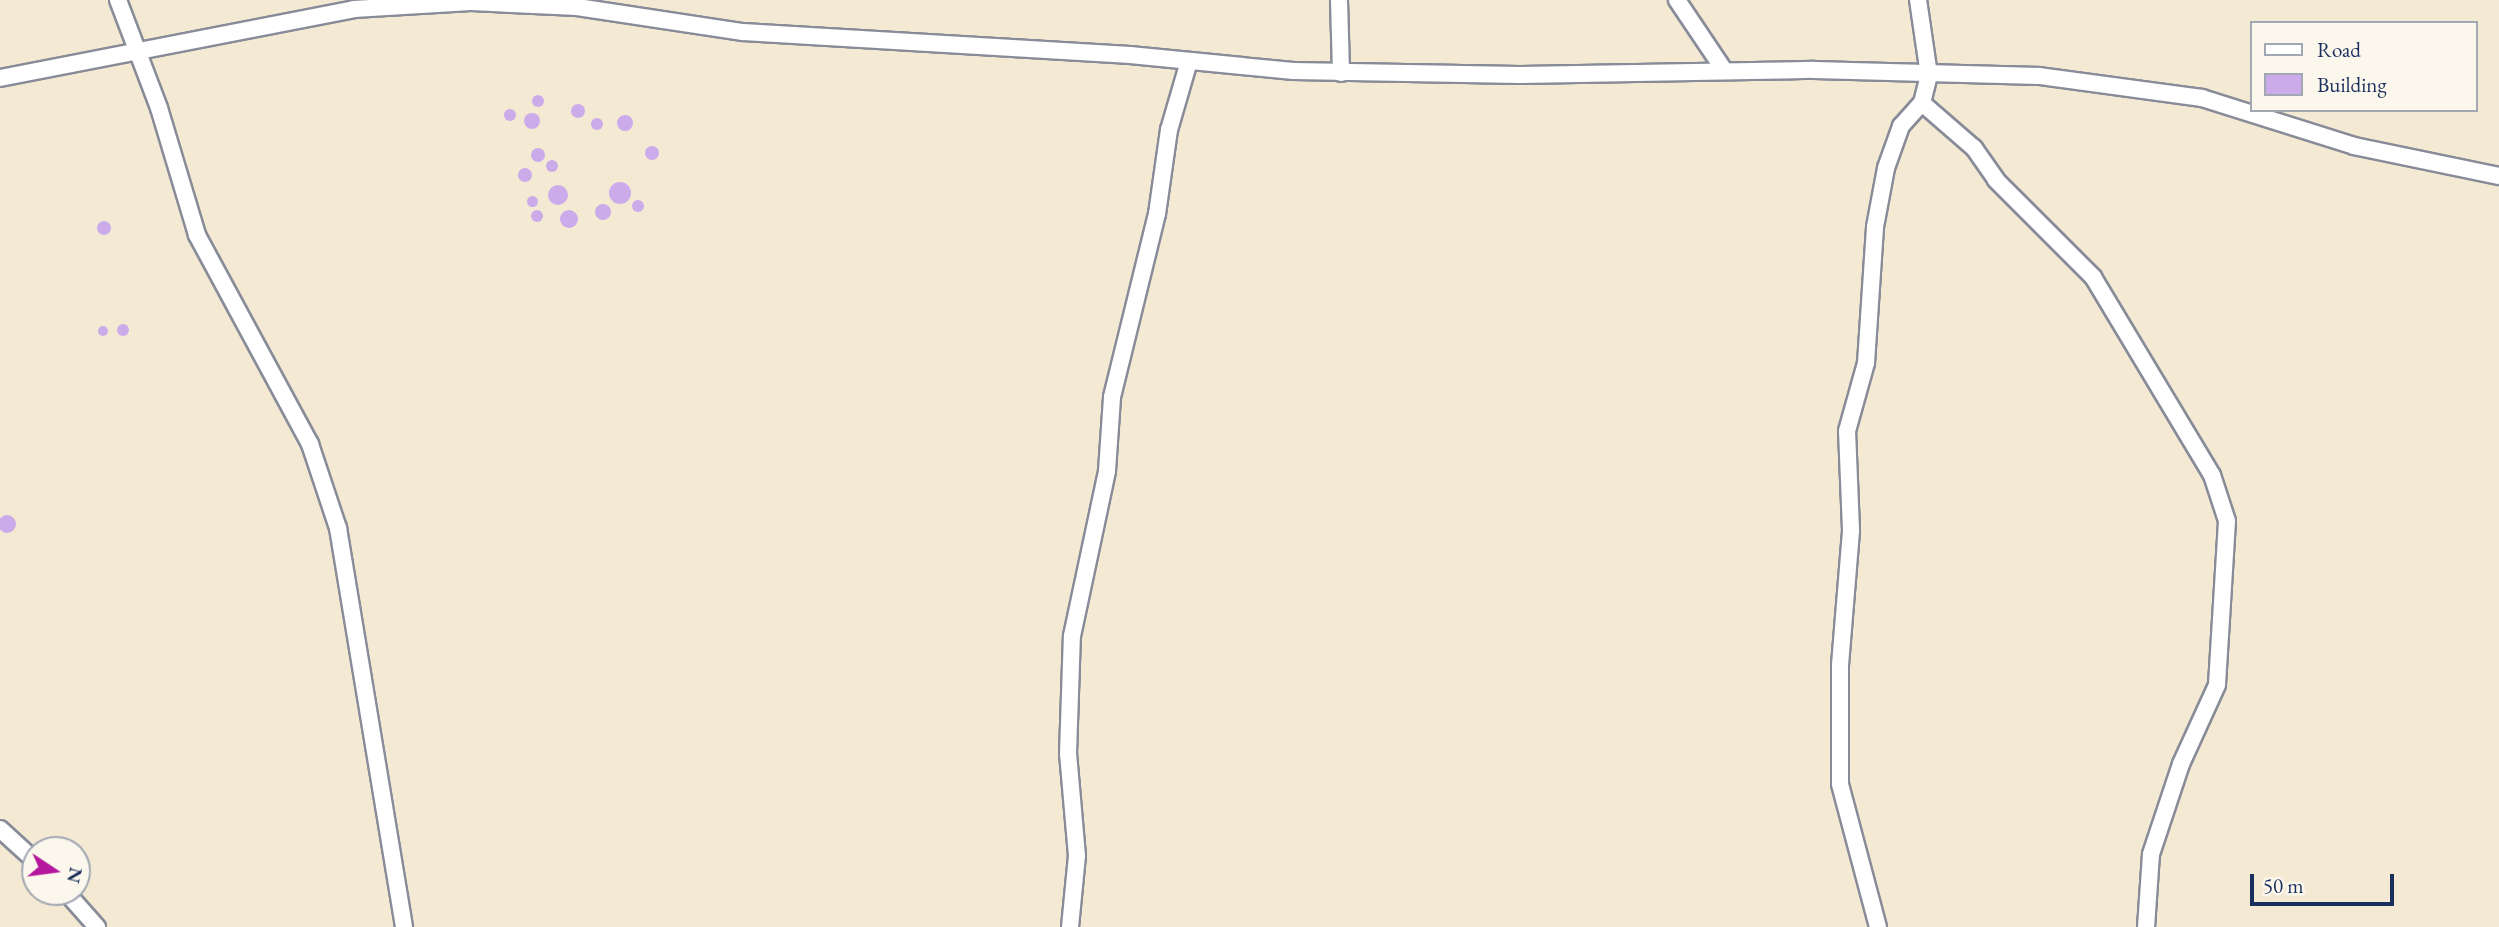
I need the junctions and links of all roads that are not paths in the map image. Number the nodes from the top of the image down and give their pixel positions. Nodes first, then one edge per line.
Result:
1 (118, 0) edge
2 (1339, 0) edge
3 (1677, 0) edge
4 (1918, 0) edge
5 (139, 48) junction
6 (1189, 61) junction
7 (1724, 70) junction
8 (1341, 74) junction
9 (1929, 75) junction
10 (0, 78) edge
11 (1922, 103) junction
12 (2499, 176) edge
13 (0, 828) edge
14 (21, 848) edge
15 (78, 906) edge
16 (97, 927) edge
17 (404, 927) edge
18 (1070, 927) edge
19 (1878, 927) edge
20 (2146, 927) edge

1 - 5 street
2 - 8 street
3 - 7 street
4 - 9 street
5 - 6 street
5 - 10 street
5 - 17 street
6 - 8 street
6 - 18 street
7 - 8 street
7 - 9 street
9 - 11 street
9 - 12 street
11 - 19 street
11 - 20 street
13 - 14 street
15 - 16 street

